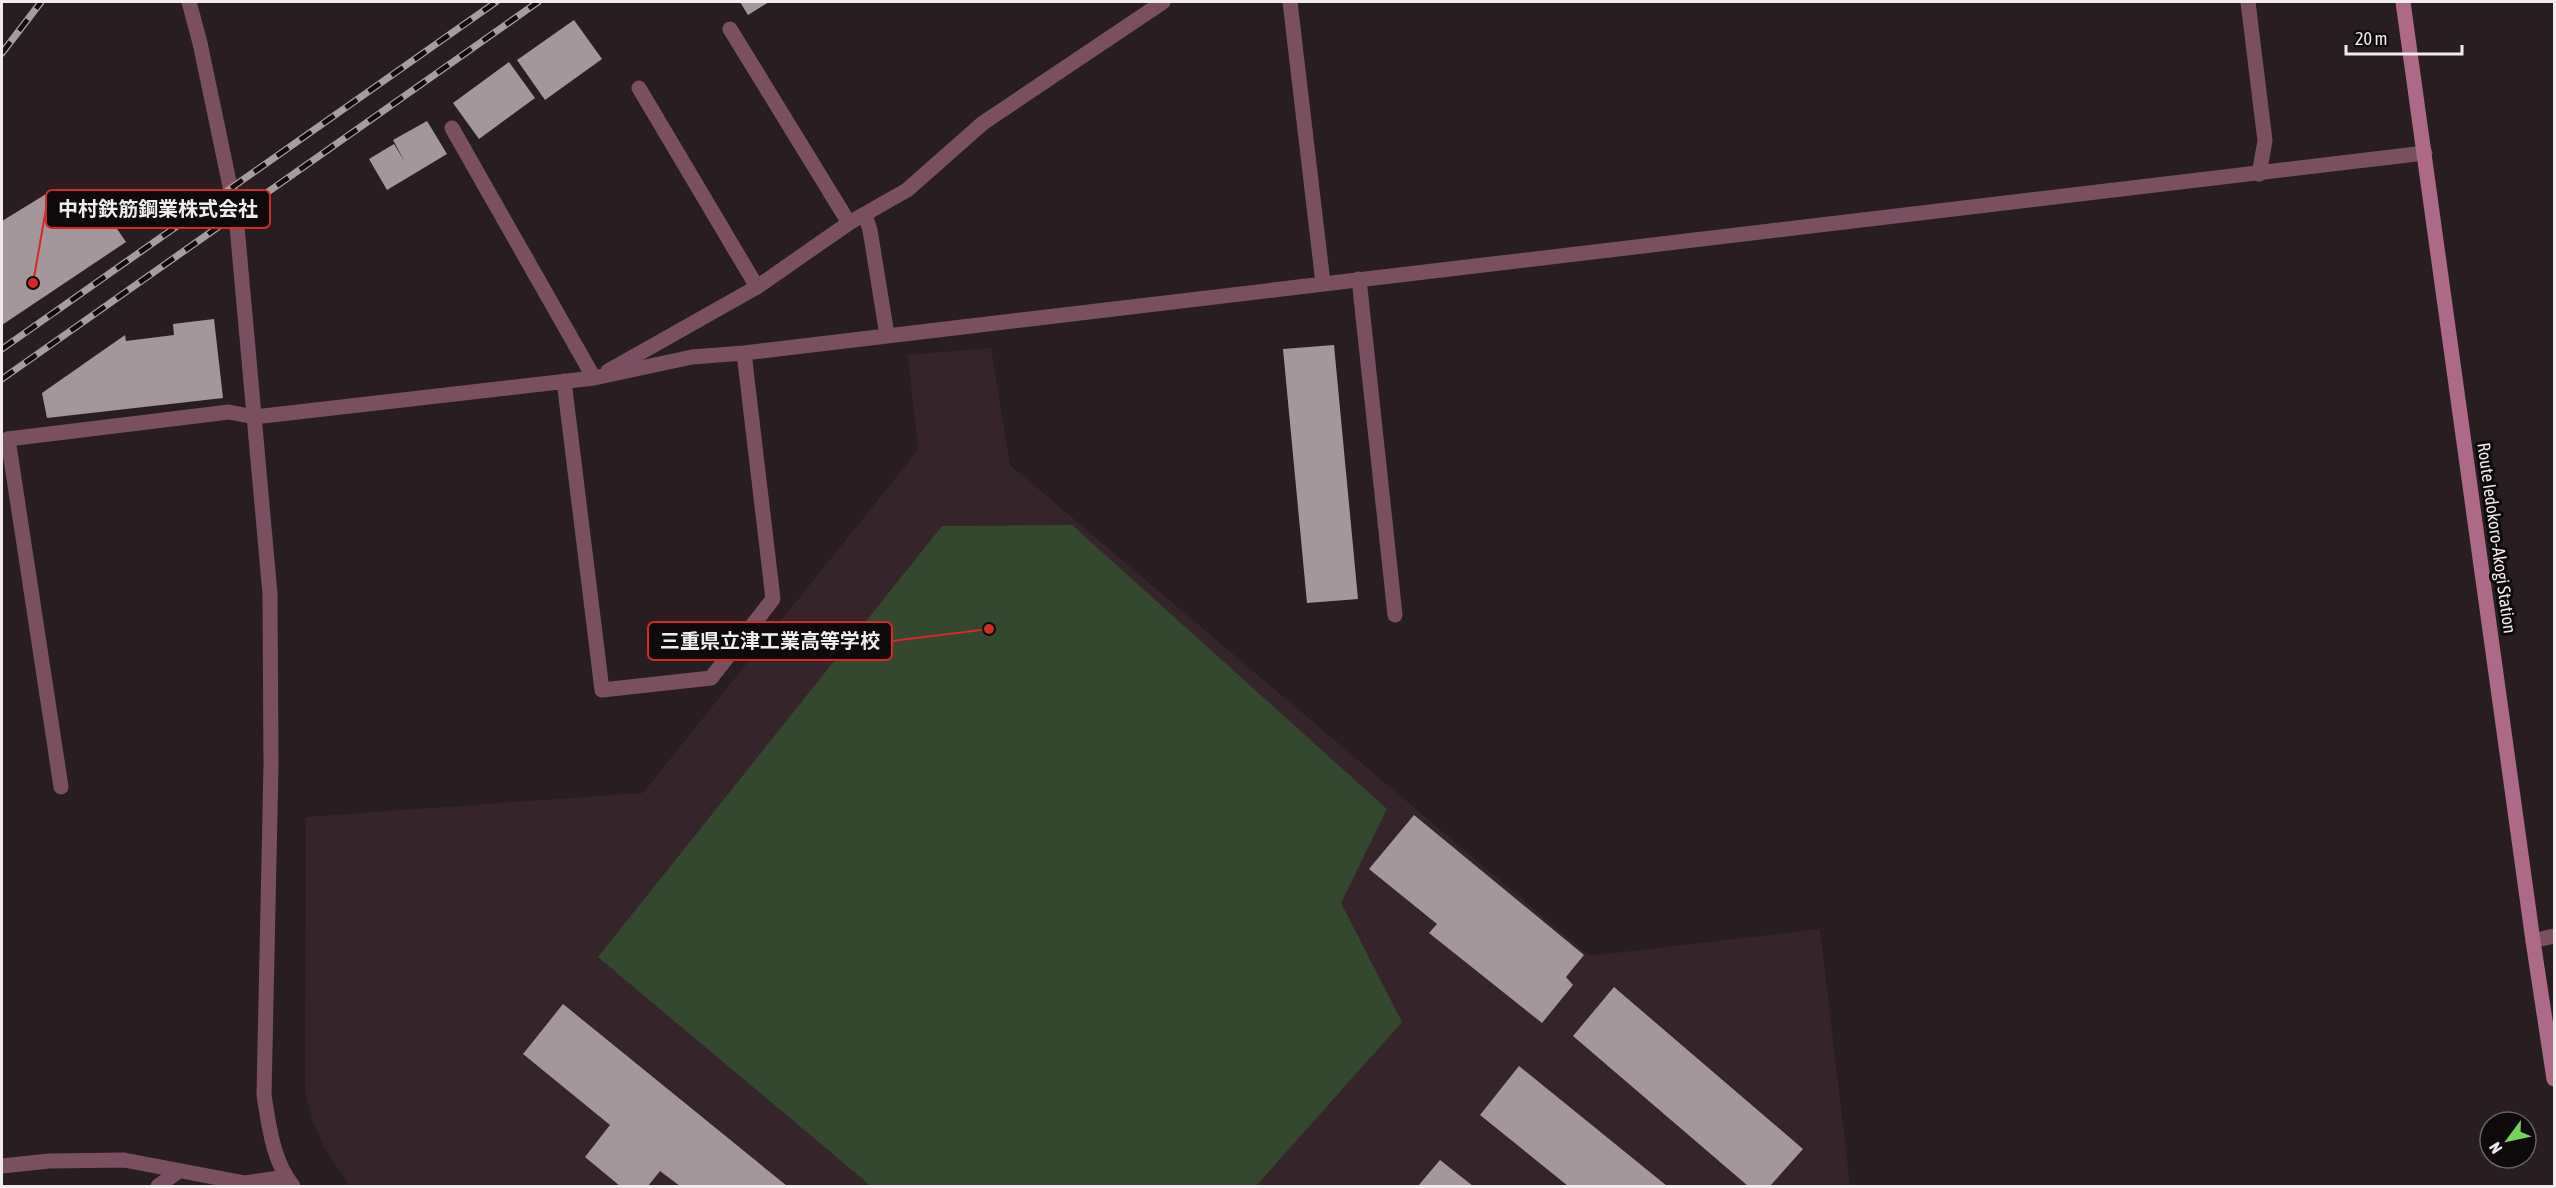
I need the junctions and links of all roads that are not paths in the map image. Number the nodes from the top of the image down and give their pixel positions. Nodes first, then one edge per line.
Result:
1 (189, 2) edge
2 (1163, 2) edge
3 (1290, 2) edge
4 (2248, 2) edge
5 (2403, 2) edge
6 (730, 29) dead end
7 (639, 88) dead end
8 (452, 128) dead end
9 (2425, 153) junction
10 (2259, 174) junction
11 (865, 215) junction
12 (849, 224) junction
13 (1359, 279) junction
14 (1323, 283) junction
15 (757, 287) junction
16 (887, 335) junction
17 (744, 352) junction
18 (594, 378) junction
19 (564, 381) junction
20 (254, 417) junction
21 (5, 441) edge
22 (1395, 615) dead end
23 (61, 787) dead end
24 (2554, 936) edge
25 (2533, 941) junction
26 (2554, 1079) edge
27 (2, 1166) edge
28 (179, 1171) junction
29 (290, 1182) edge
30 (158, 1186) edge

1 - 20 street
2 - 11 street
3 - 14 street
4 - 10 street
5 - 9 main road, Route Iedokoro-Akogi Station
6 - 12 street
7 - 15 street
8 - 18 street
9 - 10 street
9 - 25 main road, Route Iedokoro-Akogi Station
10 - 13 street
11 - 12 street
11 - 16 street
12 - 15 street
13 - 14 street
13 - 22 street
14 - 16 street
15 - 18 street
16 - 17 street
17 - 18 street
17 - 19 street
18 - 19 street
19 - 20 street
20 - 21 street
20 - 29 street
21 - 23 street
24 - 25 street
25 - 26 main road, Route Iedokoro-Akogi Station
27 - 28 street
28 - 29 street
28 - 30 street

